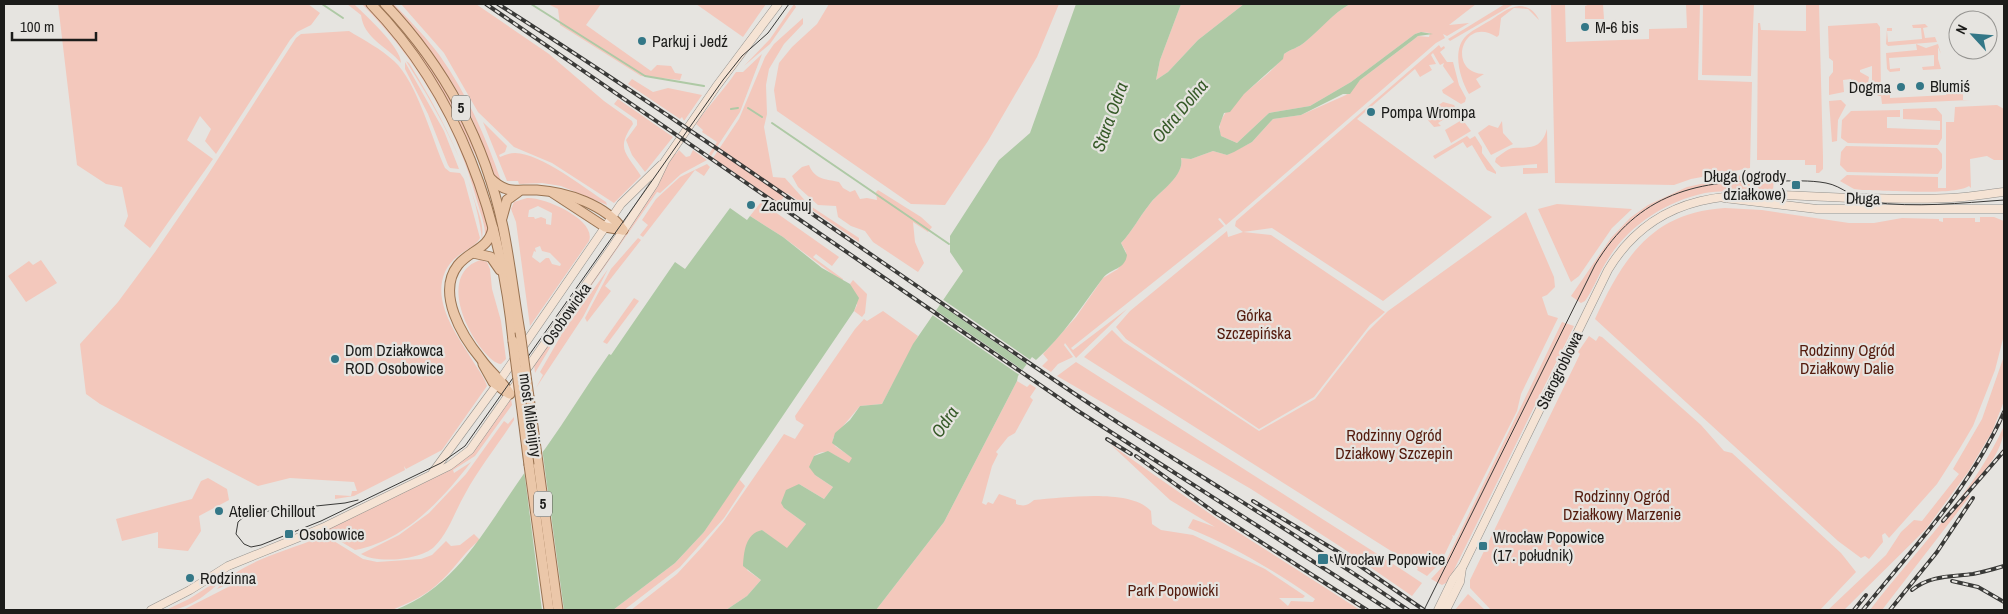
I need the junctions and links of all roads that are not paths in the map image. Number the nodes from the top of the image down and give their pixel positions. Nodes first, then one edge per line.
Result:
1 (371, 4) edge
2 (385, 4) edge
3 (778, 4) edge
4 (664, 162) junction
5 (489, 176) junction
6 (518, 192) junction
7 (553, 192) junction
8 (2004, 192) edge
9 (1722, 198) junction
10 (1689, 204) joint
11 (2004, 210) edge
12 (612, 217) junction
13 (501, 220) junction
14 (605, 227) junction
15 (494, 228) junction
16 (623, 230) junction
17 (474, 253) junction
18 (503, 275) junction
19 (499, 383) junction
20 (510, 394) junction
21 (431, 474) junction
22 (1463, 566) junction
23 (151, 610) edge
24 (549, 610) edge
25 (558, 610) edge
26 (1438, 610) edge
27 (1446, 610) edge

1 - 15 main road, 5
2 - 5 main road, 5
3 - 4 street, Osobowicka
4 - 12 street, Osobowicka
4 - 16 street, Osobowicka
5 - 6 main road
5 - 13 main road, 5
6 - 7 main road
6 - 13 main road
7 - 12 main road
7 - 14 main road
8 - 9 street, Długa
9 - 10 street, Długa
9 - 11 street, Długa
10 - 22 street, Starogroblowa
12 - 14 street, Osobowicka
12 - 16 main road
13 - 25 main road, most Milenijny / 5, bridge
14 - 16 main road
14 - 19 street, Osobowicka
15 - 17 main road
15 - 18 main road, 5
16 - 20 street, Osobowicka
17 - 18 main road
17 - 19 main road
18 - 24 main road, most Milenijny / 5, bridge
19 - 20 main road
19 - 21 street, Osobowicka
20 - 21 street, Osobowicka
21 - 23 street, Osobowicka
22 - 26 street, Starogroblowa
22 - 27 street, Starogroblowa

